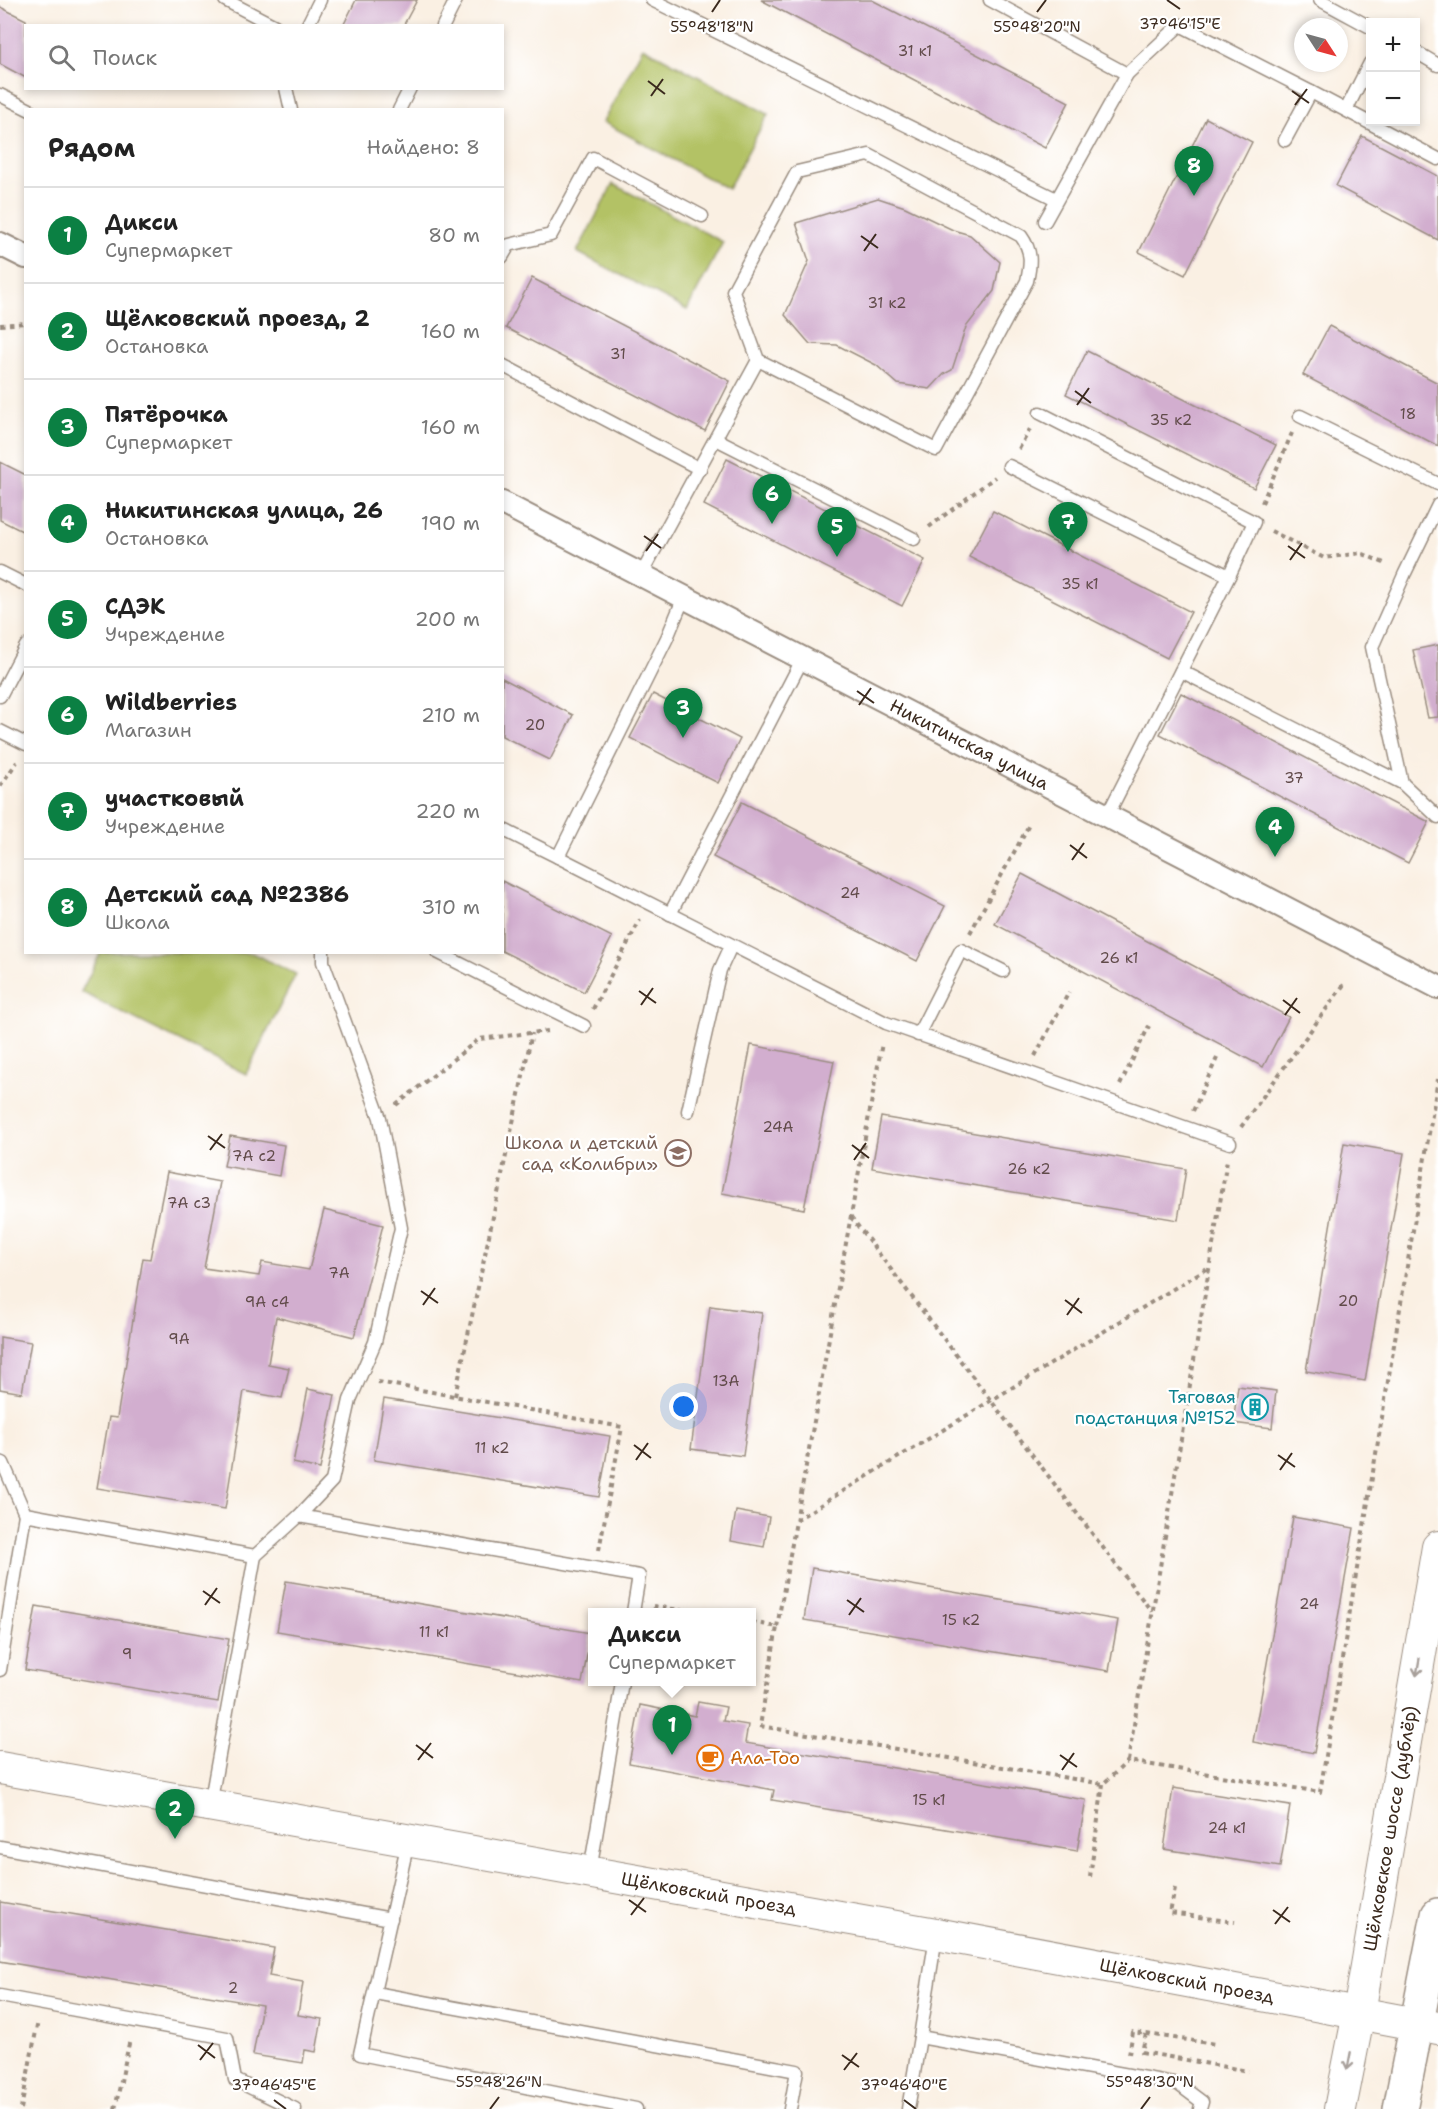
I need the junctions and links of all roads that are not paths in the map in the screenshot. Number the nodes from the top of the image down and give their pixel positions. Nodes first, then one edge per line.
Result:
1 (225, 0) edge
2 (320, 0) edge
3 (456, 0) edge
4 (652, 0) edge
5 (990, 0) edge
6 (1320, 0) edge
7 (271, 24) edge
8 (308, 24) edge
9 (444, 24) edge
10 (1366, 24) edge
11 (1420, 54) edge
12 (1438, 65) edge
13 (1366, 72) edge
14 (1127, 74) junction
15 (286, 90) edge
16 (409, 90) edge
17 (1311, 92) junction
18 (0, 94) edge
19 (26, 108) edge
20 (291, 108) edge
21 (400, 108) edge
22 (1346, 110) junction
23 (1285, 140) dead end
24 (1438, 159) edge
25 (1056, 199) junction
26 (702, 216) dead end
27 (1045, 221) dead end
28 (0, 244) edge
29 (504, 253) edge
30 (24, 256) edge
31 (758, 360) junction
32 (504, 366) edge
33 (1040, 413) road end
34 (1300, 416) road end
35 (716, 439) junction
36 (1009, 466) road end
37 (700, 469) junction
38 (1438, 484) edge
39 (504, 504) edge
40 (1438, 505) edge
41 (914, 539) road end
42 (0, 573) edge
43 (641, 575) junction
44 (1229, 576) junction
45 (24, 584) edge
46 (684, 597) junction
47 (24, 650) edge
48 (803, 658) junction
49 (1181, 671) junction
50 (0, 696) edge
51 (0, 731) edge
52 (24, 743) edge
53 (1402, 783) junction
54 (1107, 816) junction
55 (1438, 817) edge
56 (504, 830) edge
57 (558, 857) junction
58 (670, 914) junction
59 (731, 946) junction
60 (323, 954) edge
61 (440, 954) edge
62 (1003, 971) dead end
63 (1438, 987) edge
64 (584, 1026) dead end
65 (918, 1035) junction
66 (688, 1111) dead end
67 (1230, 1143) road end
68 (0, 1462) edge
69 (25, 1514) junction
70 (299, 1516) junction
71 (1438, 1547) edge
72 (255, 1556) junction
73 (634, 1607) edge
74 (0, 1670) edge
75 (621, 1686) edge
76 (0, 1768) edge
77 (210, 1805) junction
78 (408, 1840) junction
79 (0, 1846) edge
80 (590, 1872) junction
81 (1438, 1915) edge
82 (391, 1919) junction
83 (936, 1934) junction
84 (375, 1993) junction
85 (0, 1996) edge
86 (1359, 2013) junction
87 (1428, 2026) edge
88 (920, 2037) junction
89 (295, 2109) edge
90 (636, 2109) edge
91 (790, 2109) edge
92 (908, 2109) edge
93 (1200, 2109) edge
94 (1340, 2109) edge
95 (1401, 2109) edge

1 - 7 lane
2 - 8 lane
3 - 9 lane
4 - 25 lane
5 - 14 lane
6 - 10 lane
11 - 12 lane
13 - 22 lane
14 - 17 lane
14 - 25 lane
15 - 20 lane
16 - 21 lane
17 - 22 lane
17 - 23 lane
18 - 19 lane
22 - 24 lane
25 - 27 lane
26 - 29 lane
28 - 30 street
31 - 31 lane
31 - 35 lane
32 - 37 lane
33 - 44 lane
34 - 38 lane
35 - 37 lane
35 - 41 lane
36 - 44 lane
37 - 43 lane
39 - 43 street, Никитинская улица
40 - 53 lane
42 - 45 lane
43 - 46 street, Никитинская улица
44 - 49 lane
46 - 48 street, Никитинская улица
46 - 57 lane
47 - 50 lane
48 - 54 street, Никитинская улица
48 - 58 lane
49 - 53 lane
49 - 54 lane
51 - 52 lane
53 - 55 lane
54 - 63 street, Никитинская улица
56 - 57 lane
57 - 58 lane
58 - 59 lane
59 - 65 lane
59 - 66 lane
60 - 70 lane
61 - 64 lane
62 - 65 lane
65 - 67 lane
68 - 69 lane
69 - 72 lane
69 - 74 lane
70 - 72 lane
70 - 73 lane
71 -> 86 street, Щёлковское шоссе (дублёр)
72 - 77 lane
75 - 80 lane
76 - 77 street, Щёлковский проезд
77 - 78 street, Щёлковский проезд
78 - 80 street, Щёлковский проезд
78 - 82 lane
79 - 82 lane
80 - 83 street, Щёлковский проезд
81 - 87 main road
82 - 84 lane
83 - 86 street, Щёлковский проезд
83 - 88 lane
84 - 90 lane
84 - 91 lane
85 - 89 lane
86 - 87 street, Щёлковский проезд
86 -> 94 street, Щёлковское шоссе (дублёр)
87 - 95 main road
88 - 92 lane
88 - 93 lane

